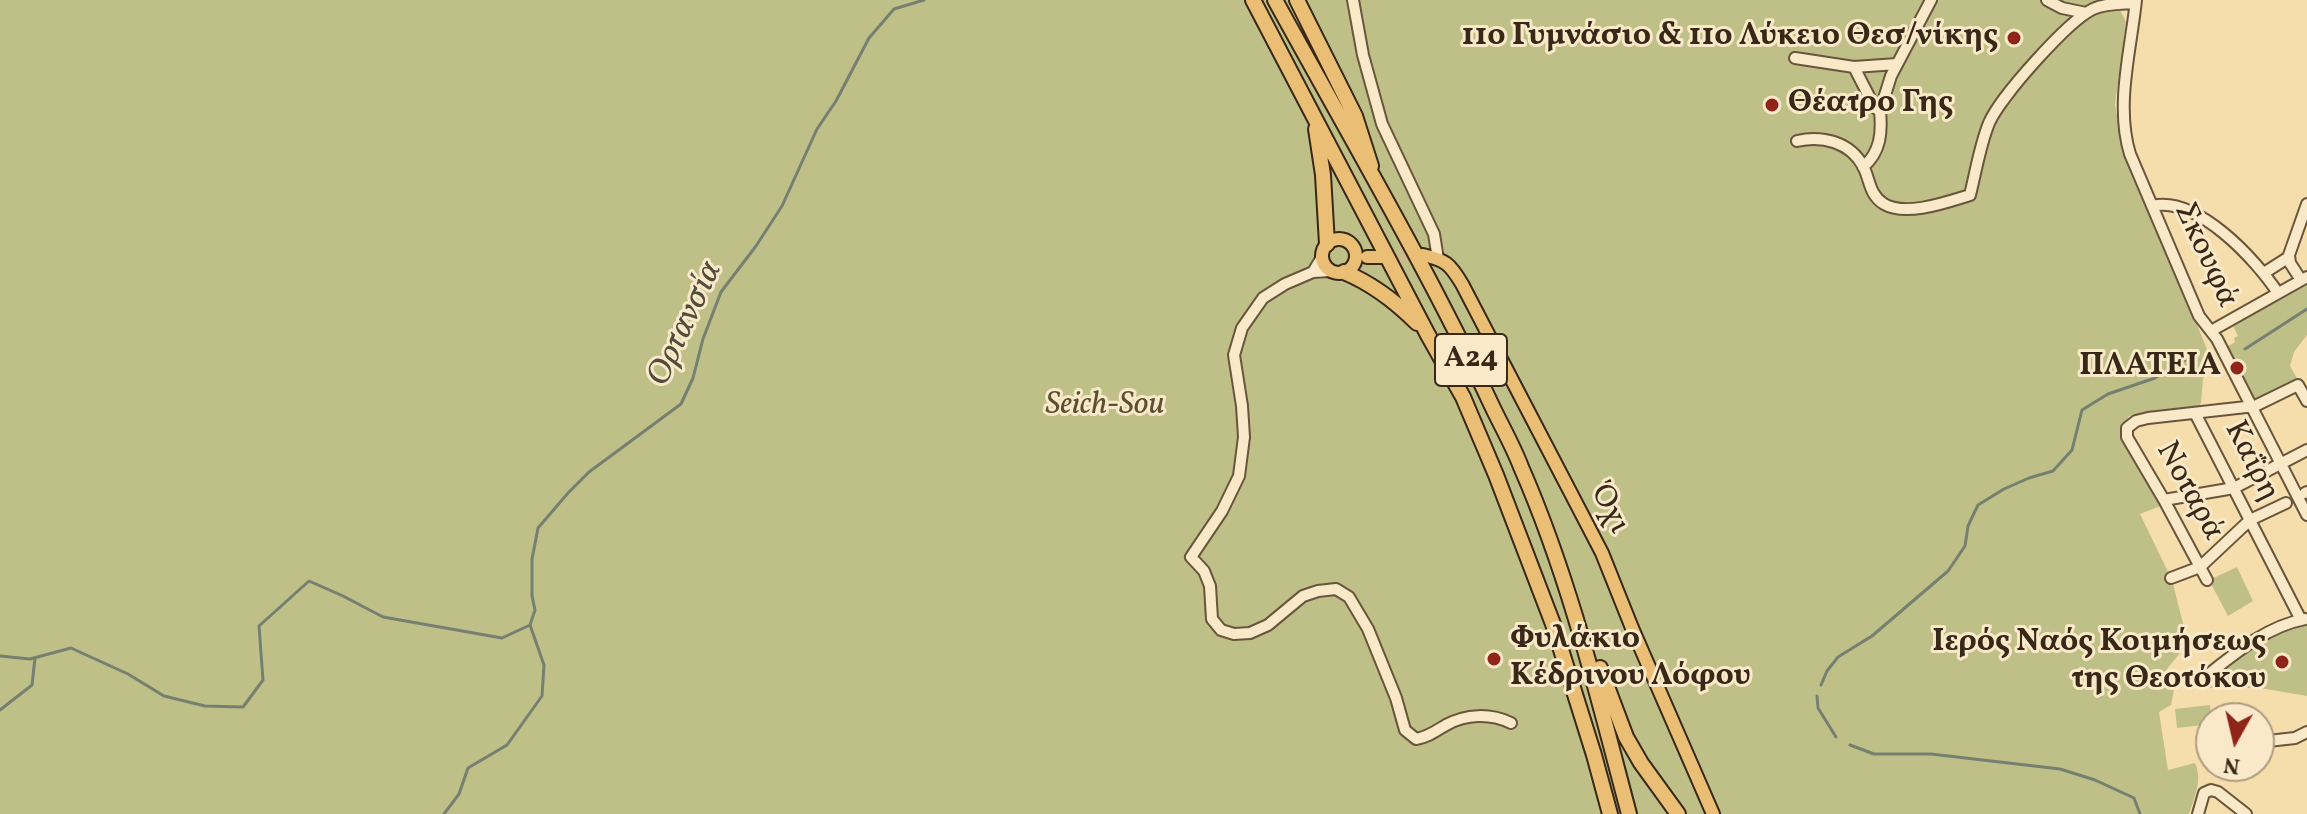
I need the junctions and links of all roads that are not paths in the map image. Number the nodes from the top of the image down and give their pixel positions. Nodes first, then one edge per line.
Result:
1 (1253, 0) edge
2 (1275, 0) edge
3 (1297, 0) edge
4 (1353, 0) edge
5 (1931, 0) edge
6 (2047, 0) edge
7 (2136, 1) edge
8 (2086, 13) junction
9 (1795, 58) dead end
10 (1897, 64) junction
11 (1854, 67) junction
12 (1880, 111) junction
13 (1314, 117) junction
14 (1382, 124) junction
15 (1364, 137) junction
16 (1797, 141) dead end
17 (1863, 167) junction
18 (1374, 178) junction
19 (2307, 204) edge
20 (2152, 206) junction
21 (1355, 248) junction
22 (1325, 250) junction
23 (1423, 255) tunnel mouth
24 (1367, 257) junction
25 (1382, 257) tunnel mouth
26 (2289, 257) junction
27 (1438, 259) junction
28 (1343, 269) junction
29 (1313, 272) junction
30 (2264, 273) junction
31 (2304, 279) edge
32 (2278, 293) junction
33 (2211, 331) junction
34 (1428, 335) junction
35 (2307, 401) edge
36 (2252, 407) junction
37 (2195, 413) junction
38 (2307, 450) edge
39 (2281, 464) junction
40 (2234, 488) junction
41 (2164, 500) junction
42 (2286, 503) dead end
43 (2307, 515) edge
44 (2250, 520) junction
45 (1553, 549) junction
46 (2200, 567) junction
47 (2171, 578) dead end
48 (2207, 580) dead end
49 (2304, 619) edge
50 (2200, 681) dead end
51 (1511, 723) dead end
52 (2305, 736) edge
53 (2275, 740) edge
54 (2203, 794) junction
55 (1610, 814) edge
56 (1629, 814) edge
57 (1678, 814) edge
58 (1713, 814) edge
59 (2191, 814) edge
60 (2198, 814) edge
61 (2246, 814) edge

1 - 13 highway, Α24
2 - 18 highway, Α24
3 - 15 highway
4 - 14 street
5 - 10 street
6 - 8 street
7 - 8 street
7 - 20 street, Σκουφά
8 - 17 street
9 - 11 street
10 - 11 street
10 - 12 street
11 - 12 street
12 - 17 street
13 - 22 highway
13 - 34 highway, Α24
14 - 15 street
14 - 27 street
15 - 18 highway
16 - 17 street
18 - 45 highway, Α24
19 - 26 street
20 - 30 street
20 - 33 street, Σκουφά
21 - 22 main road
21 - 24 main road
21 - 28 main road
22 - 28 main road
22 - 29 street
23 - 27 main road
24 - 25 main road
24 - 28 main road
26 - 30 street
26 - 31 street
27 - 58 main road, Όχι
28 - 29 street
28 - 34 highway
29 - 51 street
30 - 32 street
31 - 32 street
32 - 33 street
33 - 36 street, Σκουφά
34 - 55 highway, Α24
35 - 36 street
36 - 37 street
36 - 39 street, Σκουφά
37 - 40 street, Καΐρη
37 - 41 street, Νοταρά
38 - 39 street
39 - 40 street
39 - 43 street, Σκουφά
40 - 41 street
40 - 44 street, Καΐρη
41 - 46 street, Νοταρά
42 - 44 street
44 - 46 street
44 - 49 street, Καΐρη
45 - 56 highway, Α24
45 - 57 highway
46 - 47 street
46 - 48 street, Νοταρά
49 - 50 street
52 - 53 street
54 - 59 street
54 - 60 street
54 - 61 street

